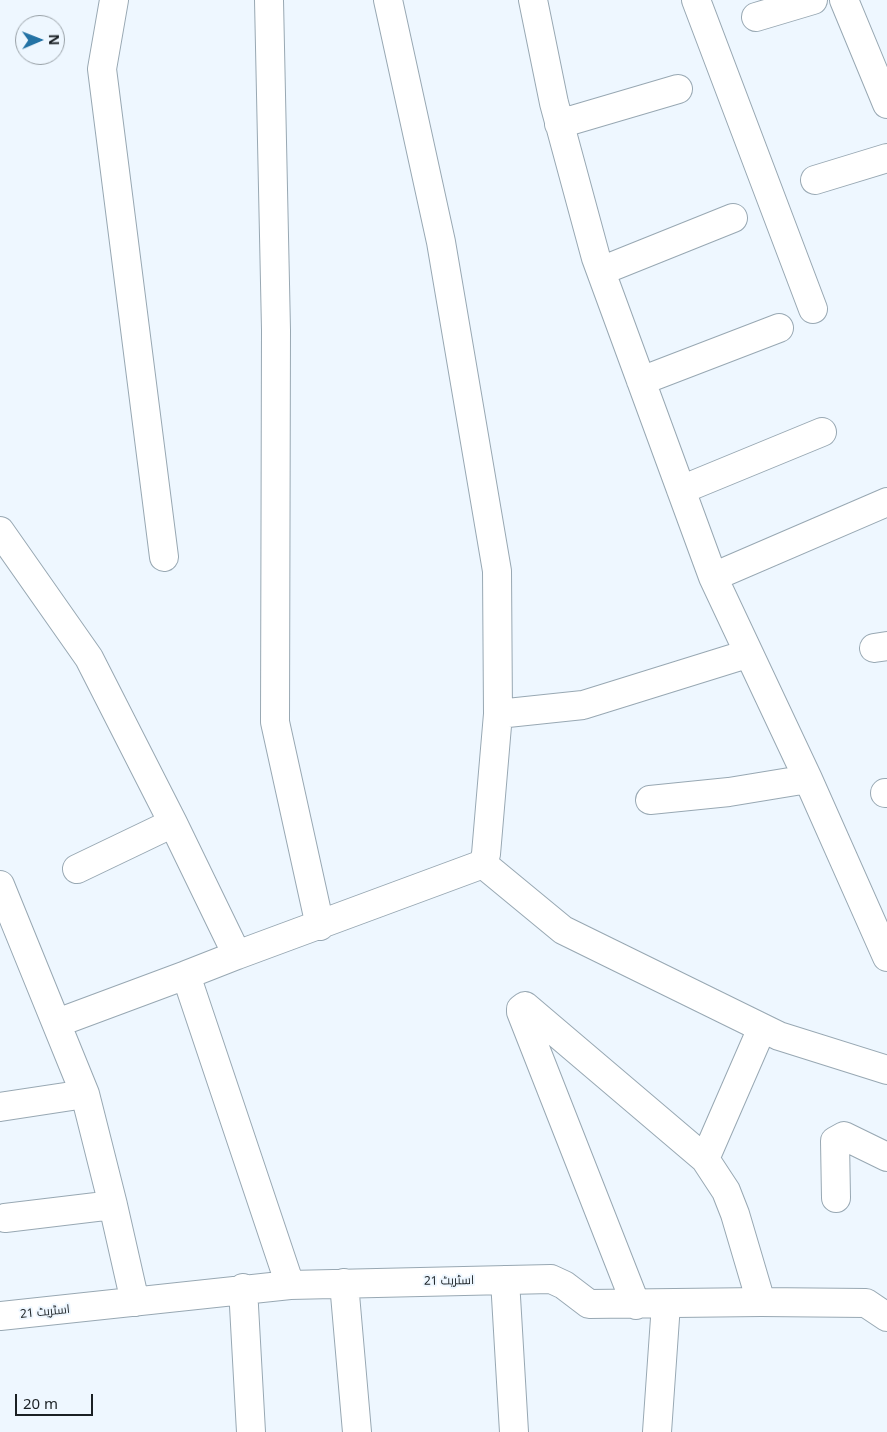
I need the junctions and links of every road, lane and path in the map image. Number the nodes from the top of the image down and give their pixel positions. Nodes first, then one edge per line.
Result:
1 (114, 0) edge
2 (269, 0) edge
3 (388, 0) edge
4 (533, 0) edge
5 (696, 0) edge
6 (813, 0) edge
7 (844, 0) edge
8 (756, 17) dead end
9 (678, 89) dead end
10 (887, 104) edge
11 (559, 124) junction
12 (887, 158) edge
13 (815, 180) dead end
14 (733, 218) dead end
15 (601, 272) junction
16 (813, 309) dead end
17 (779, 328) dead end
18 (641, 382) junction
19 (822, 432) dead end
20 (681, 490) junction
21 (887, 502) edge
22 (0, 531) edge
23 (164, 557) dead end
24 (712, 578) junction
25 (747, 654) junction
26 (498, 714) junction
27 (808, 779) junction
28 (650, 800) dead end
29 (173, 823) junction
30 (484, 864) junction
31 (77, 869) dead end
32 (0, 884) edge
33 (320, 926) junction
34 (887, 953) edge
35 (237, 955) junction
36 (186, 975) junction
37 (58, 1024) junction
38 (762, 1028) junction
39 (887, 1070) edge
40 (85, 1094) junction
41 (0, 1107) edge
42 (887, 1157) edge
43 (705, 1160) junction
44 (836, 1198) dead end
45 (113, 1204) junction
46 (6, 1218) dead end
47 (504, 1280) junction
48 (344, 1283) junction
49 (290, 1285) junction
50 (243, 1288) junction
51 (135, 1302) junction
52 (761, 1302) junction
53 (666, 1304) junction
54 (636, 1305) junction
55 (0, 1316) edge
56 (887, 1317) edge
57 (251, 1432) edge
58 (358, 1432) edge
59 (514, 1432) edge
60 (657, 1432) edge

1 - 23 street
2 - 33 street
3 - 26 street
4 - 11 street
5 - 16 street
6 - 8 street
7 - 10 street
9 - 11 street
11 - 15 street
12 - 13 street
14 - 15 street
15 - 18 street
17 - 18 street
18 - 20 street
19 - 20 street
20 - 24 street
21 - 24 street
22 - 29 street
24 - 25 street
25 - 26 street
25 - 27 street
26 - 30 street
27 - 28 street
27 - 34 street
29 - 31 street
29 - 35 street
30 - 33 street
30 - 38 street
32 - 37 street
33 - 35 street
35 - 36 street
36 - 37 street
36 - 49 street
37 - 40 street
38 - 39 street
38 - 43 street
40 - 41 street
40 - 45 street
42 - 44 street
43 - 52 street
43 - 54 street
45 - 46 street
45 - 51 street
47 - 48 street, اسٹریٹ 21
47 - 54 street, اسٹریٹ 21
47 - 59 street
48 - 49 street, اسٹریٹ 21
48 - 58 street
49 - 50 street, اسٹریٹ 21
50 - 51 street, اسٹریٹ 21
50 - 57 street
51 - 55 street, اسٹریٹ 21
52 - 53 street, اسٹریٹ 21
52 - 56 street, اسٹریٹ 21
53 - 54 street, اسٹریٹ 21
53 - 60 street

